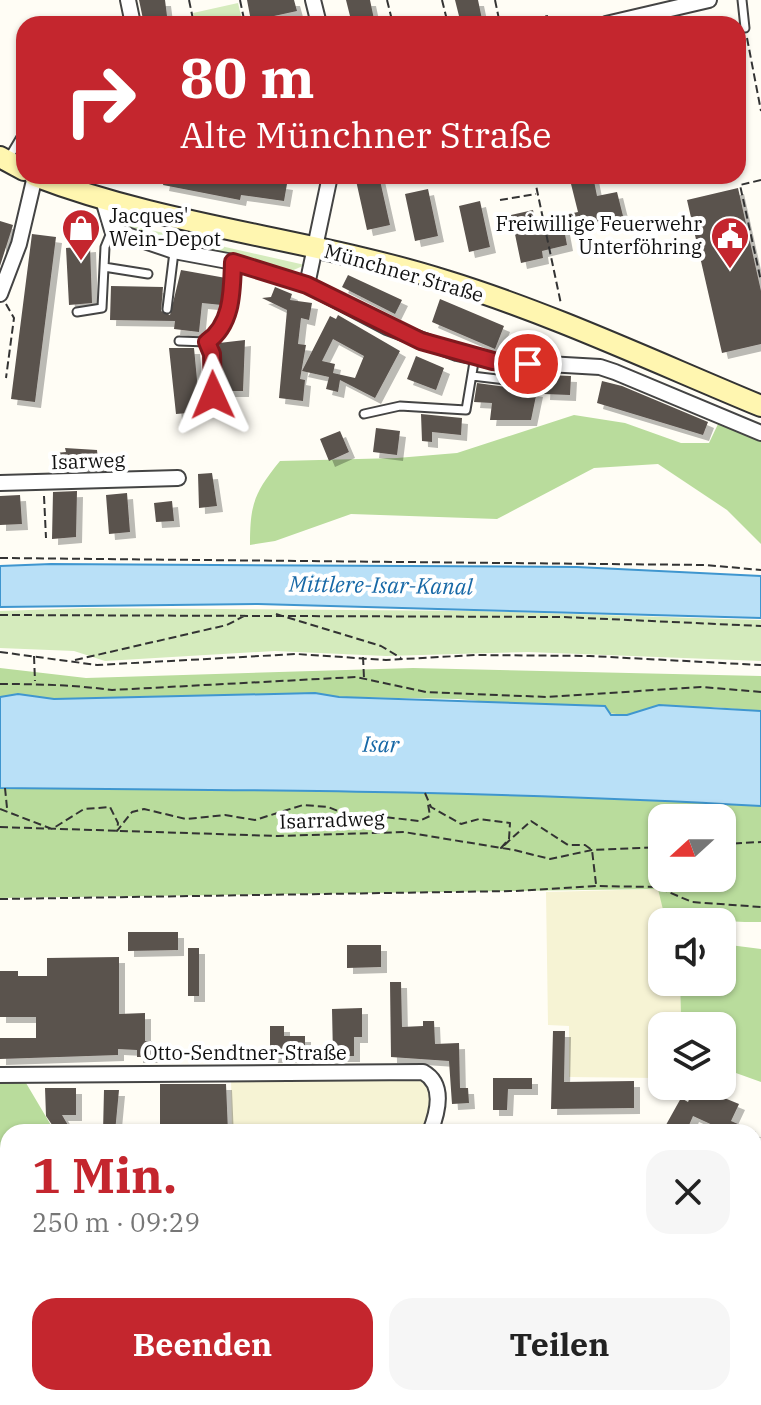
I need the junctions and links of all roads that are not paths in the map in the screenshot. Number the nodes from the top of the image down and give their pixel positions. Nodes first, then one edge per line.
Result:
1 (698, 1) edge
2 (638, 16) edge
3 (33, 184) edge
4 (58, 184) edge
5 (328, 184) edge
6 (103, 200) junction
7 (112, 230) junction
8 (315, 247) junction
9 (174, 251) junction
10 (233, 262) junction
11 (104, 267) junction
12 (148, 274) dead end
13 (307, 285) junction
14 (2, 299) edge
15 (167, 309) dead end
16 (77, 312) dead end
17 (179, 341) dead end
18 (207, 342) junction
19 (475, 356) junction
20 (528, 364) junction
21 (472, 376) junction
22 (761, 406) edge
23 (229, 412) dead end
24 (364, 414) dead end
25 (761, 433) edge
26 (178, 478) dead end
27 (0, 483) edge
28 (0, 1075) edge
29 (431, 1124) edge

1 - 2 street
3 - 14 street
4 - 6 main road, Münchner Straße
5 - 8 street
6 - 7 street
6 - 8 main road, Münchner Straße
7 - 9 street
7 - 11 lane
8 - 13 street
8 - 22 main road, Münchner Straße
9 - 10 street
9 - 15 lane
10 - 13 street
10 - 18 lane
11 - 12 lane
11 - 16 lane
13 - 19 street
17 - 18 lane
18 - 23 lane
19 - 20 street
19 - 21 lane
20 - 21 lane
20 - 25 street
21 - 24 lane
26 - 27 street, Isarweg
28 - 29 street, Otto-Sendtner-Straße

